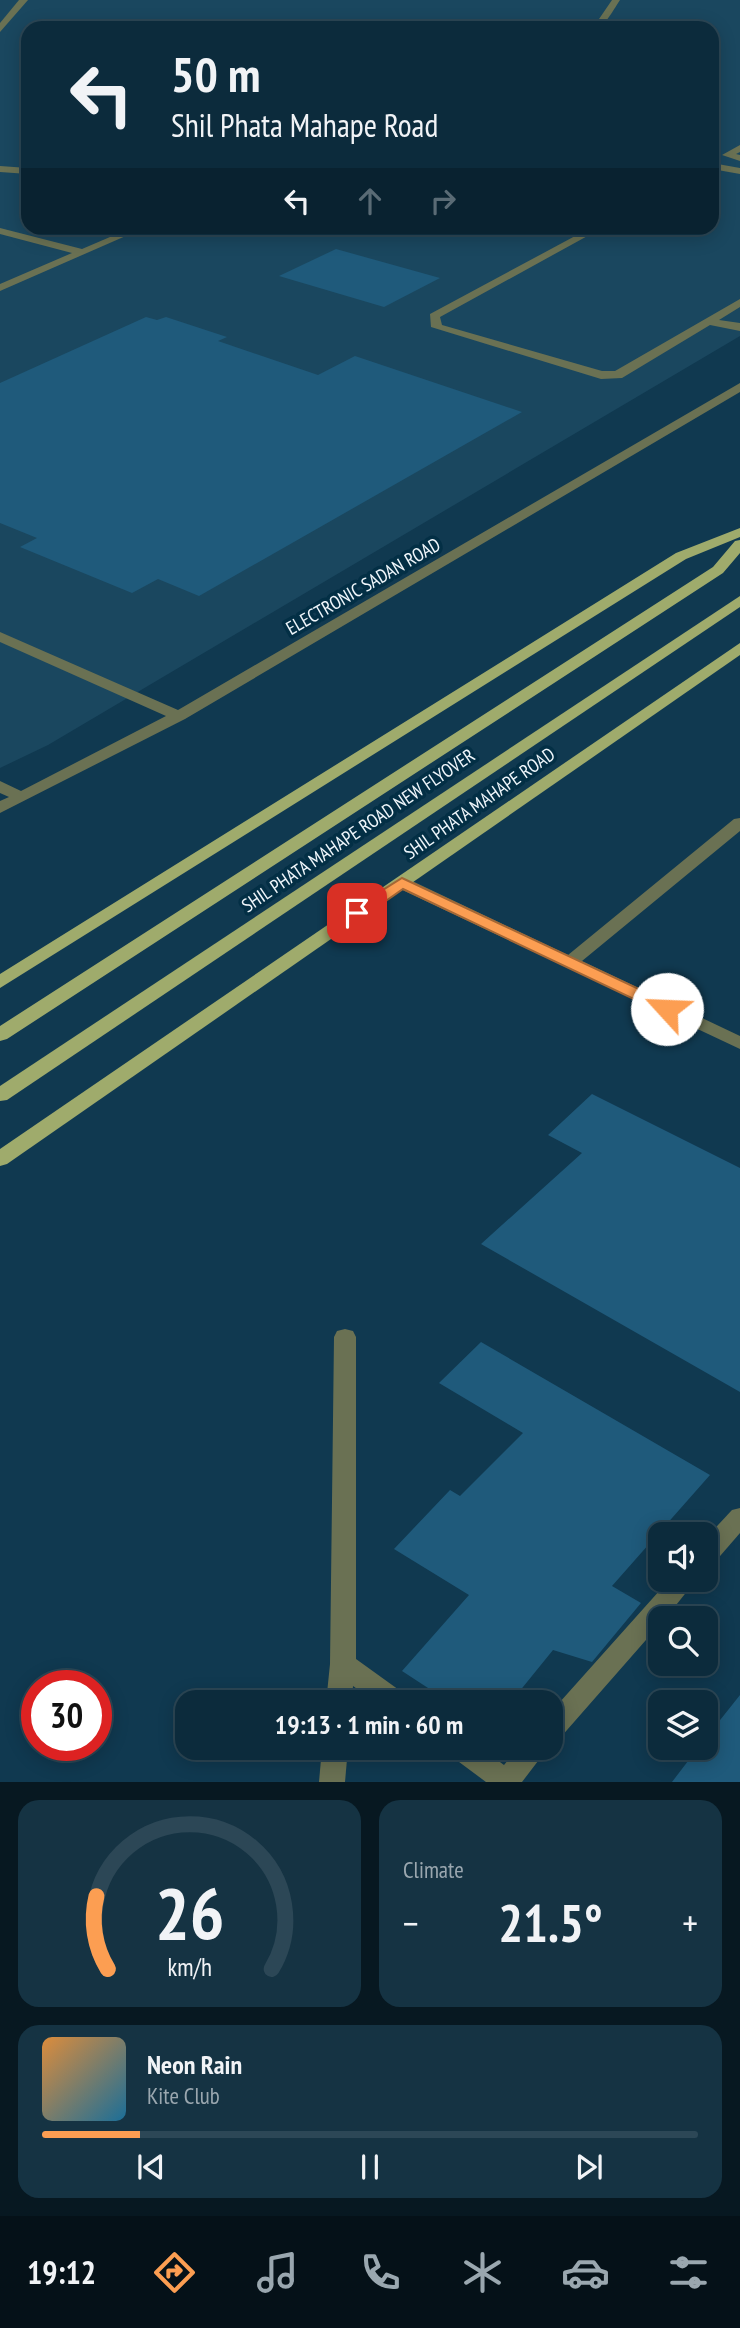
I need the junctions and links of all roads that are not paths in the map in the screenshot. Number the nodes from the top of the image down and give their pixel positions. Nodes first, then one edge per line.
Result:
1 (24, 0) edge
2 (616, 0) edge
3 (0, 12) edge
4 (13, 13) junction
5 (602, 21) edge
6 (0, 29) edge
7 (740, 148) edge
8 (740, 158) edge
9 (719, 167) edge
10 (0, 169) edge
11 (21, 171) edge
12 (740, 171) edge
13 (0, 231) edge
14 (122, 235) edge
15 (584, 235) edge
16 (82, 252) junction
17 (0, 288) edge
18 (740, 302) edge
19 (707, 321) junction
20 (740, 327) edge
21 (740, 387) edge
22 (740, 532) edge
23 (740, 544) edge
24 (740, 600) edge
25 (0, 636) edge
26 (740, 648) edge
27 (179, 716) junction
28 (0, 786) edge
29 (21, 797) junction
30 (0, 808) edge
31 (740, 823) edge
32 (402, 883) junction
33 (570, 962) junction
34 (0, 982) edge
35 (0, 1035) edge
36 (740, 1043) edge
37 (0, 1095) edge
38 (0, 1159) edge
39 (345, 1337) dead end
40 (740, 1517) edge
41 (718, 1542) edge
42 (673, 1592) edge
43 (343, 1664) junction
44 (341, 1690) edge
45 (379, 1690) edge
46 (563, 1716) edge
47 (334, 1760) edge
48 (477, 1760) edge
49 (525, 1760) edge
50 (332, 1782) edge
51 (507, 1782) edge

1 - 4 street
2 - 5 street
3 - 4 street
4 - 6 street
7 - 8 street
9 - 12 street
10 - 11 street
13 - 16 street
14 - 16 street
15 - 19 street
16 - 17 street
18 - 19 street
19 - 20 street
21 - 27 street, ELECTRONIC SADAN ROAD
22 - 34 main road
23 - 35 main road, SHIL PHATA MAHAPE ROAD NEW FLYOVER
24 - 37 main road, SHIL PHATA MAHAPE ROAD NEW FLYOVER
25 - 27 street
26 - 32 main road, SHIL PHATA MAHAPE ROAD
27 - 29 street, ELECTRONIC SADAN ROAD
28 - 29 street
29 - 30 street, ELECTRONIC SADAN ROAD
31 - 33 street
32 - 33 street
32 - 38 main road, SHIL PHATA MAHAPE ROAD
33 - 36 street
39 - 43 street
40 - 41 street
42 - 46 street
43 - 44 street
43 - 45 street
47 - 50 street
48 - 51 street
49 - 51 street

